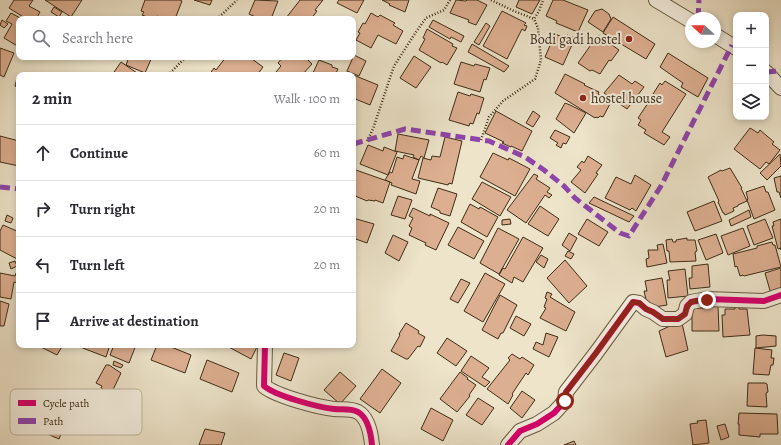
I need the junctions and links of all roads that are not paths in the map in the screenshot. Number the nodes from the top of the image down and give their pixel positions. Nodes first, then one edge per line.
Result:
1 (656, 0) edge
2 (685, 17) edge
3 (721, 39) edge
4 (733, 46) edge
5 (769, 75) edge
6 (781, 88) edge
7 (781, 295) edge
8 (265, 348) edge
9 (372, 445) edge
10 (508, 445) edge

1 - 2 street
3 - 4 street
5 - 6 street
7 - 10 street
8 - 9 street

